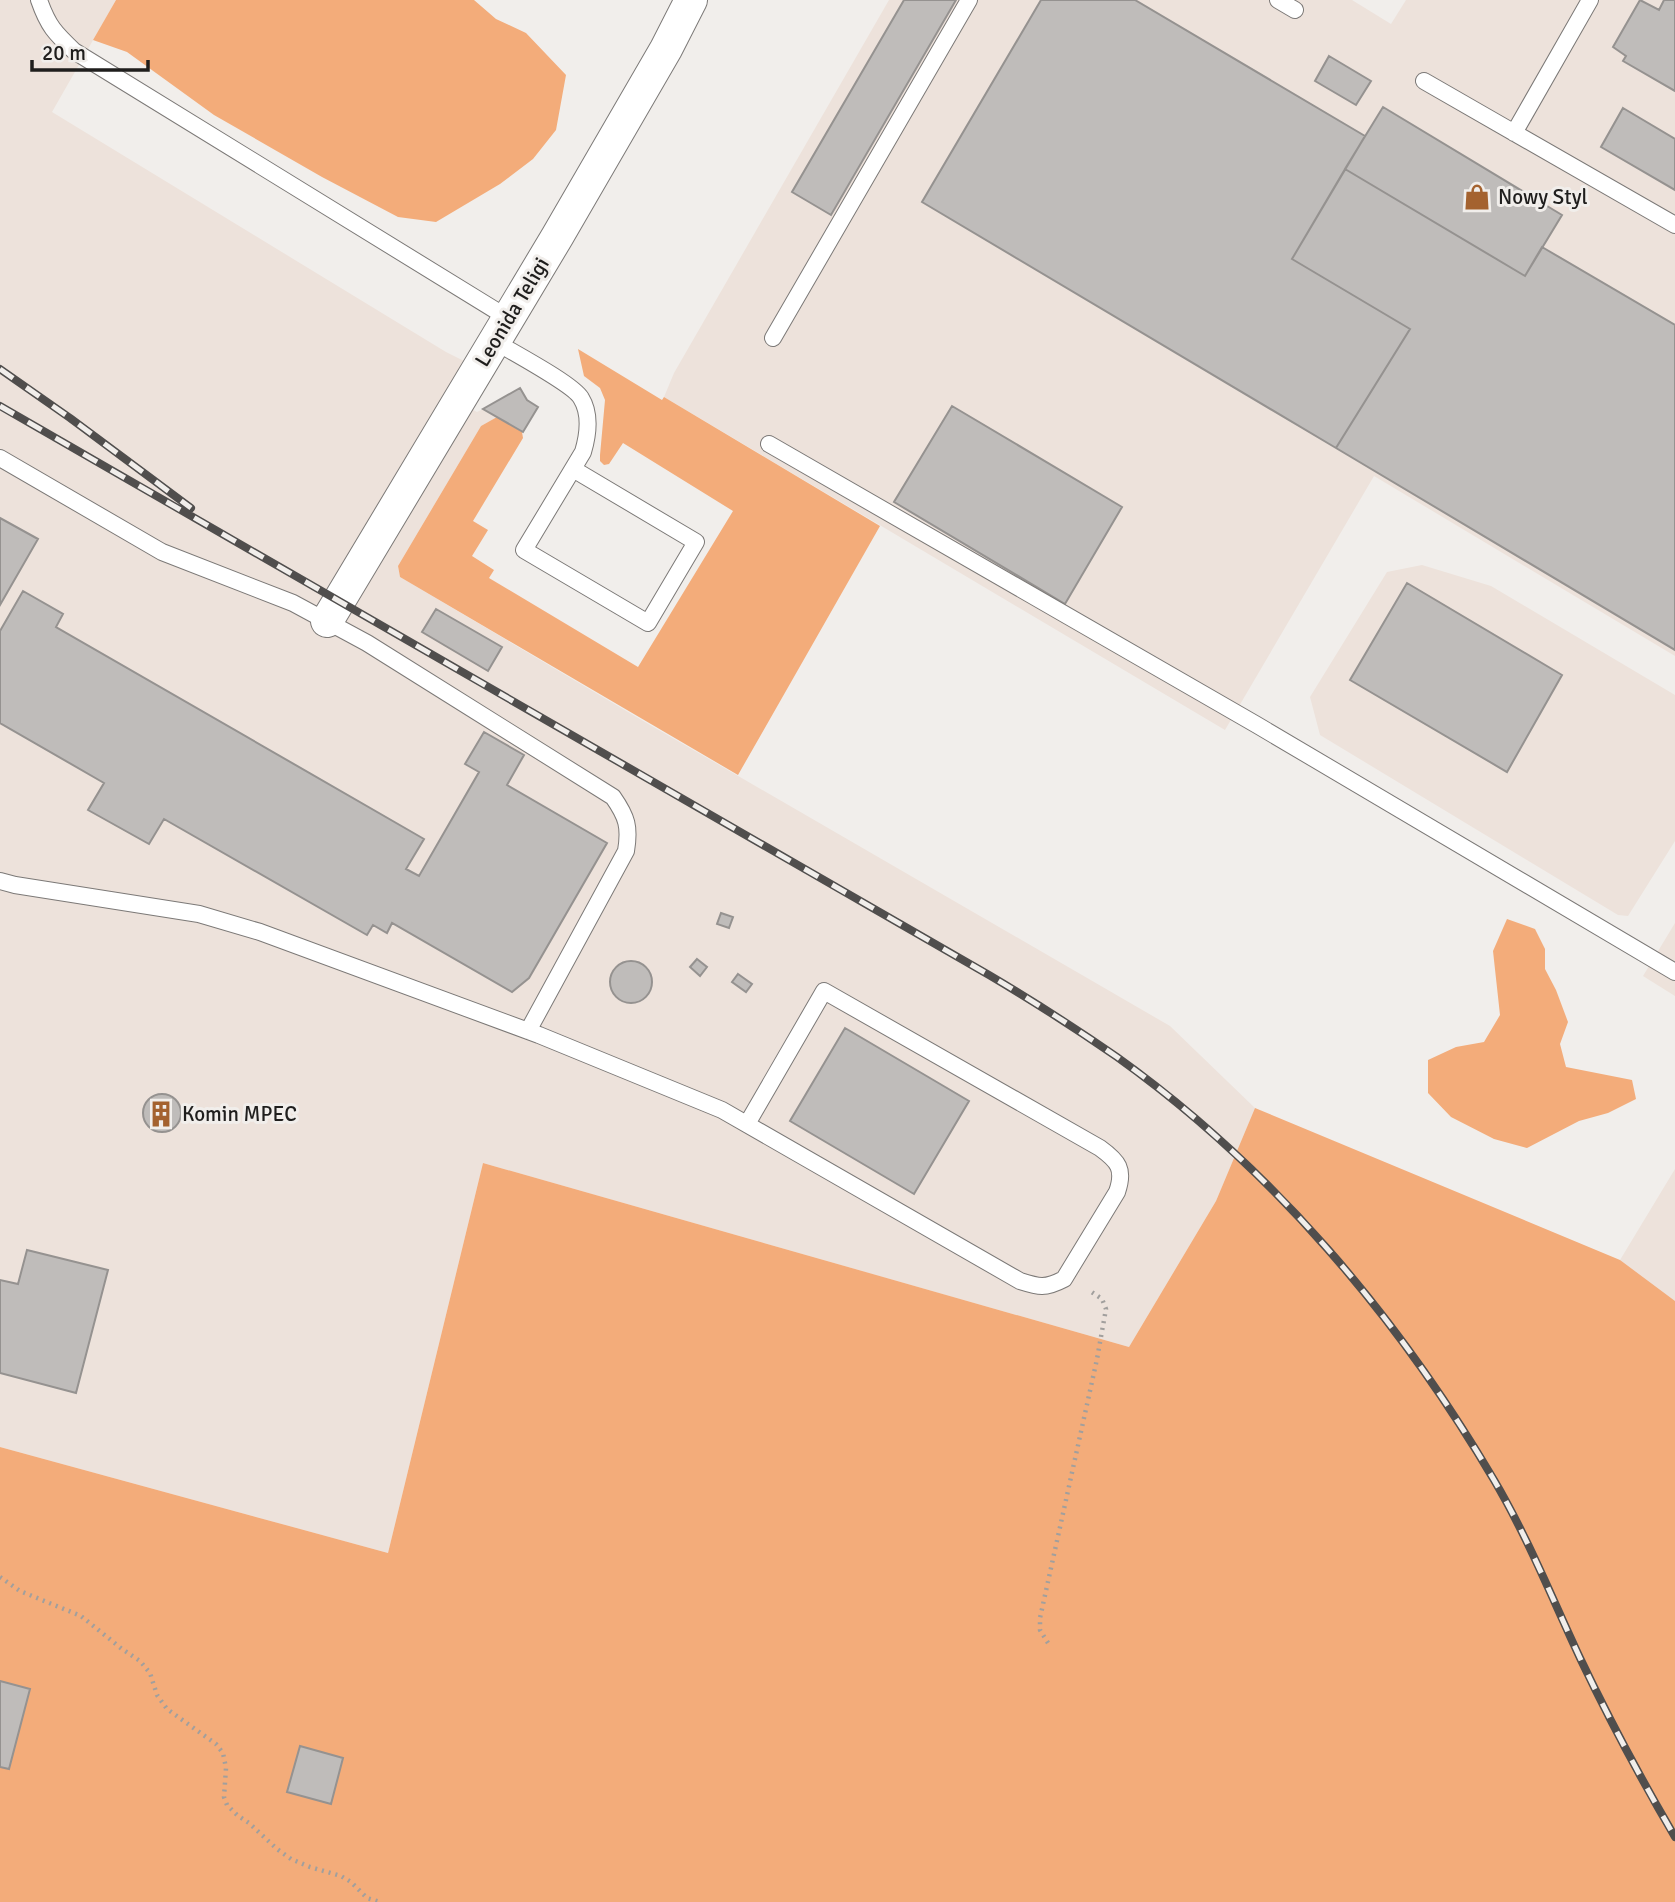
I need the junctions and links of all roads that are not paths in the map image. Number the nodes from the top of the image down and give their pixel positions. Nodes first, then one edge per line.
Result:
1 (39, 0) edge
2 (691, 0) edge
3 (969, 0) edge
4 (1278, 0) edge
5 (1590, 0) edge
6 (1295, 10) dead end
7 (1424, 81) dead end
8 (1514, 133) junction
9 (1675, 225) edge
10 (501, 330) junction
11 (773, 338) dead end
12 (769, 444) dead end
13 (0, 458) edge
14 (573, 469) junction
15 (327, 621) junction
16 (0, 881) edge
17 (1675, 972) edge
18 (528, 1031) junction
19 (747, 1124) junction

1 - 10 lane
2 - 10 street, Leonida Teligi
3 - 11 lane
4 - 6 lane
5 - 8 lane
7 - 8 lane
8 - 9 lane
10 - 14 lane
10 - 15 street, Leonida Teligi
12 - 17 lane
13 - 15 lane
14 - 14 lane
15 - 18 lane
16 - 18 lane
18 - 19 lane
19 - 19 lane

